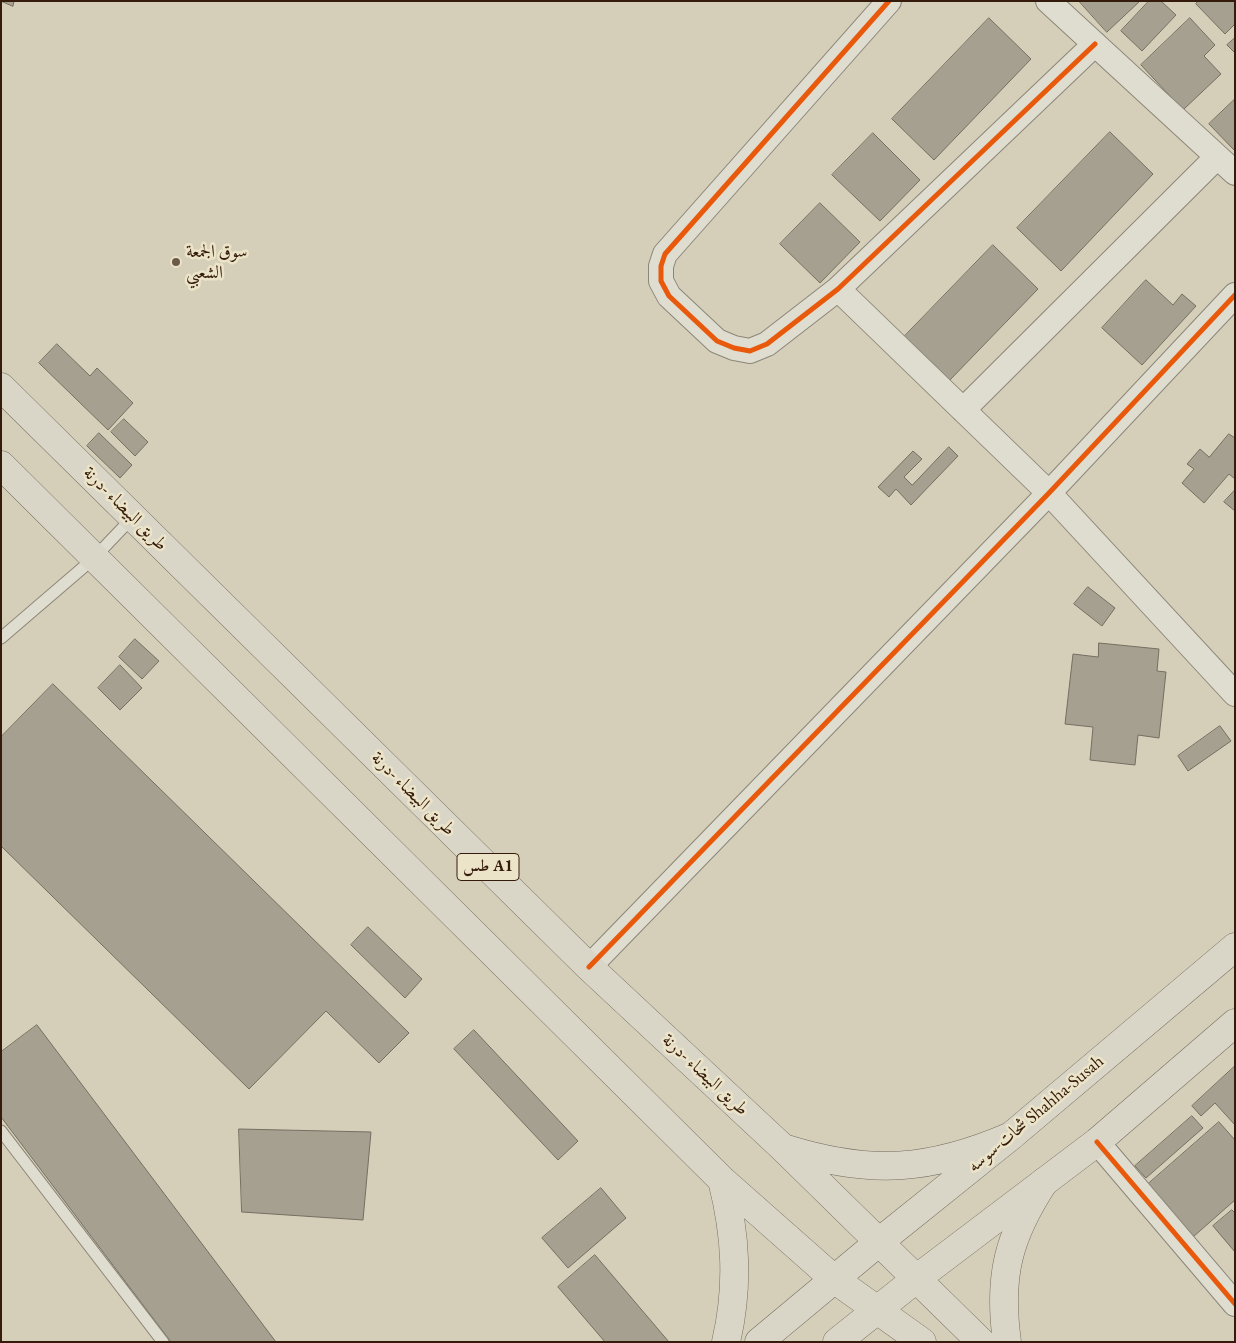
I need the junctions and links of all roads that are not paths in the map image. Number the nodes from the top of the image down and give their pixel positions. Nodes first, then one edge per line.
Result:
1 (888, 1) edge
2 (1048, 1) edge
3 (1095, 44) junction
4 (1217, 157) junction
5 (1235, 173) edge
6 (838, 289) junction
7 (1235, 295) edge
8 (1, 387) edge
9 (963, 410) junction
10 (1, 465) edge
11 (1049, 493) junction
12 (133, 517) junction
13 (93, 559) junction
14 (1, 638) edge
15 (1235, 694) edge
16 (1235, 948) edge
17 (589, 967) junction
18 (1235, 1023) edge
19 (1, 1131) edge
20 (1011, 1136) junction
21 (1097, 1142) junction
22 (782, 1147) junction
23 (722, 1180) junction
24 (1044, 1182) junction
25 (879, 1242) junction
26 (834, 1279) junction
27 (916, 1279) junction
28 (1235, 1304) edge
29 (878, 1310) junction
30 (163, 1342) edge
31 (726, 1342) edge
32 (759, 1342) edge
33 (837, 1342) edge
34 (922, 1342) edge
35 (980, 1342) edge
36 (1007, 1342) edge

1 - 6 street
2 - 3 street
3 - 4 street
3 - 6 street
4 - 5 street
4 - 9 street
6 - 9 street
7 - 11 street
8 - 12 main road, طريق البيضاء -درنة / طس A1
9 - 11 street
10 - 13 main road
11 - 15 street
11 - 17 street
12 - 13 lane
12 - 17 main road, طريق البيضاء -درنة / طس A1
13 - 14 lane
13 - 23 main road
16 - 20 main road, شحات-سوسه Shahha-Susah
17 - 22 main road, طريق البيضاء -درنة / طس A1
18 - 21 main road
19 - 30 lane
20 - 22 main road
20 - 25 main road, شحات-سوسه Shahha-Susah
21 - 24 main road
21 - 28 street
22 - 25 main road, طريق البيضاء -درنة / طس A1
23 - 26 main road
23 - 31 main road
24 - 27 main road
24 - 36 main road
25 - 26 main road, شحات-سوسه Shahha-Susah
25 - 27 main road, طريق البيضاء -درنة / طس A1
26 - 29 main road
26 - 32 main road, شحات-سوسه Shahha-Susah
27 - 29 main road
27 - 35 main road, طريق البيضاء -درنة / طس A1
29 - 33 main road
29 - 34 main road

